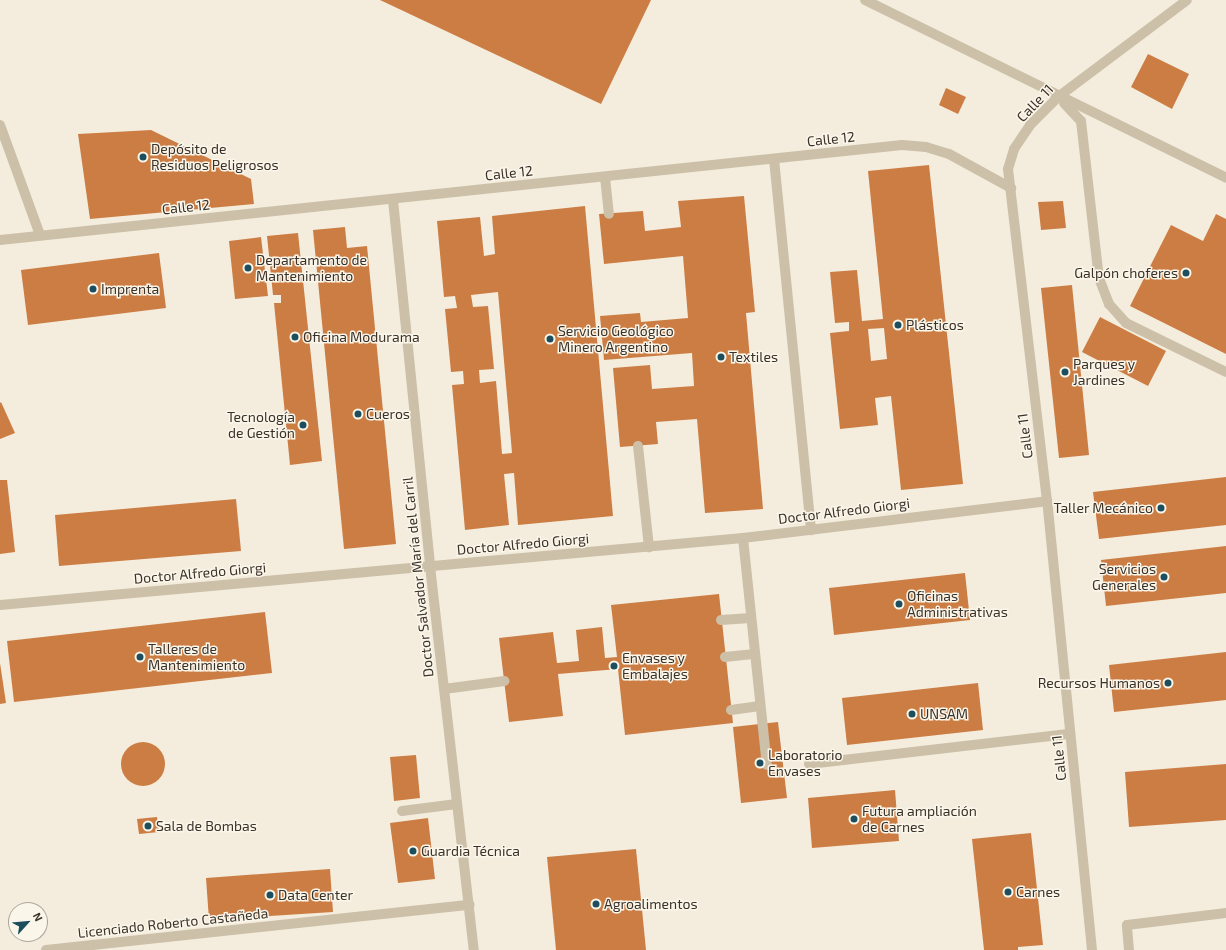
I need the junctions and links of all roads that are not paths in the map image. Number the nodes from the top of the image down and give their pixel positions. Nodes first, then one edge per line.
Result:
1 (865, 0) edge
2 (1187, 0) edge
3 (1058, 97) junction
4 (0, 124) edge
5 (774, 159) junction
6 (605, 177) junction
7 (1226, 178) edge
8 (1010, 188) junction
9 (393, 200) junction
10 (609, 214) dead end
11 (40, 235) junction
12 (0, 240) edge
13 (1226, 372) edge
14 (638, 446) dead end
15 (1046, 501) junction
16 (811, 530) junction
17 (743, 538) junction
18 (649, 546) junction
19 (430, 566) junction
20 (0, 605) edge
21 (751, 618) junction
22 (722, 620) dead end
23 (755, 654) junction
24 (726, 657) dead end
25 (504, 681) dead end
26 (444, 689) junction
27 (760, 706) junction
28 (731, 710) dead end
29 (1070, 734) junction
30 (809, 764) dead end
31 (767, 765) dead end
32 (457, 804) junction
33 (402, 811) dead end
34 (470, 905) junction
35 (1226, 913) edge
36 (46, 950) edge
37 (474, 950) edge
38 (1092, 950) edge
39 (1130, 950) edge

1 - 3 lane
2 - 3 lane, Calle 11
3 - 7 lane
3 - 8 lane, Calle 11
3 - 13 lane
4 - 11 lane
5 - 6 lane, Calle 12
5 - 8 lane, Calle 12
5 - 16 lane
6 - 9 lane, Calle 12
6 - 10 lane
8 - 15 lane, Calle 11
9 - 11 lane, Calle 12
9 - 19 lane, Doctor Salvador María del Carril
11 - 12 lane, Calle 12
14 - 18 lane
15 - 16 lane, Doctor Alfredo Giorgi
15 - 29 lane, Calle 11
16 - 17 lane, Doctor Alfredo Giorgi
17 - 18 lane, Doctor Alfredo Giorgi
17 - 21 lane
18 - 19 lane, Doctor Alfredo Giorgi
19 - 20 lane, Doctor Alfredo Giorgi
19 - 26 lane, Doctor Salvador María del Carril
21 - 22 lane
21 - 23 lane
23 - 24 lane
23 - 27 lane
25 - 26 lane
26 - 32 lane, Doctor Salvador María del Carril
27 - 28 lane
27 - 31 lane
29 - 30 lane
29 - 38 lane, Calle 11
32 - 33 lane
32 - 34 lane, Doctor Salvador María del Carril
34 - 36 lane, Licenciado Roberto Castañeda
34 - 37 lane, Doctor Salvador María del Carril
35 - 39 lane

